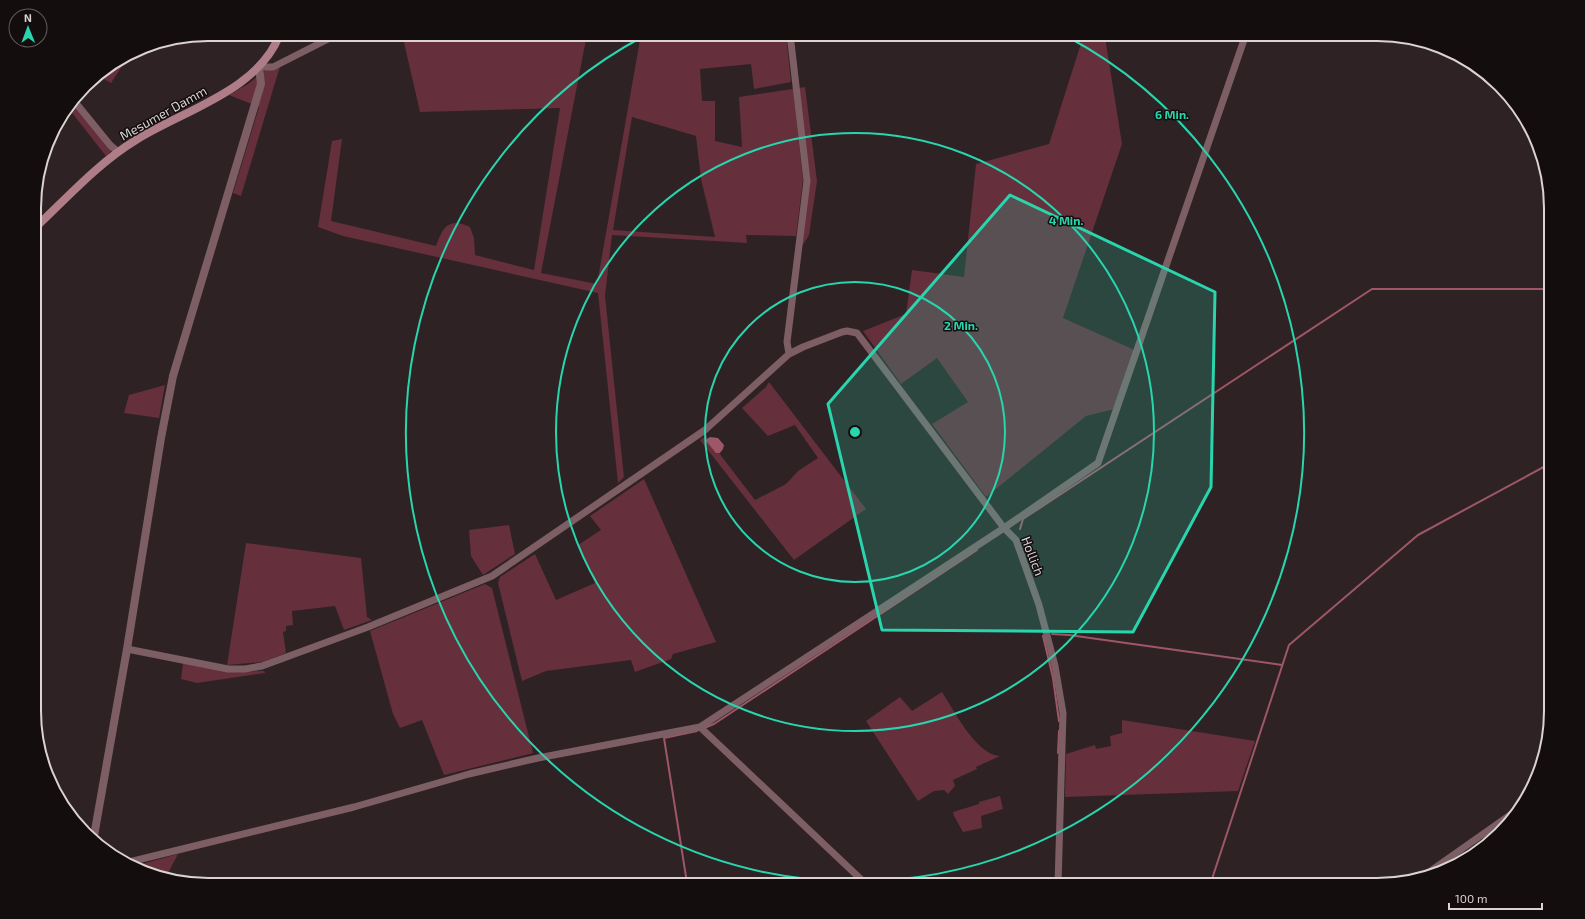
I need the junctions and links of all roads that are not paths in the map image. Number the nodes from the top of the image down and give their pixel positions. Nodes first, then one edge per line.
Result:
1 (277, 41) edge
2 (324, 41) edge
3 (791, 41) edge
4 (1244, 41) edge
5 (260, 67) junction
6 (77, 105) edge
7 (118, 152) junction
8 (41, 223) edge
9 (789, 354) junction
10 (1004, 528) junction
11 (127, 649) junction
12 (700, 727) junction
13 (1503, 819) edge
14 (95, 833) edge
15 (134, 861) edge
16 (1436, 867) edge
17 (860, 878) edge
18 (1058, 878) edge

1 - 5 main road, Mesumer Damm
2 - 5 street
3 - 9 street
4 - 10 street
5 - 7 main road, Mesumer Damm
5 - 11 street
6 - 7 street
7 - 8 main road, Mesumer Damm
9 - 10 street, Hollich
9 - 11 street, Hollich
10 - 12 street
10 - 18 street, Hollich
11 - 14 street
12 - 15 street
12 - 17 street
13 - 16 street

